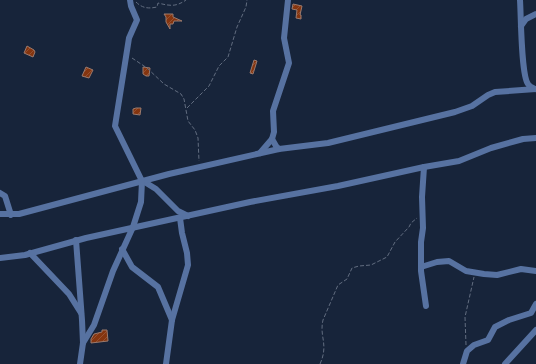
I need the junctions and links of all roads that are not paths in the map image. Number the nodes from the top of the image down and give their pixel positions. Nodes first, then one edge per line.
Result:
1 (130, 0) edge
2 (288, 0) edge
3 (520, 0) edge
4 (536, 14) edge
5 (521, 26) junction
6 (536, 89) edge
7 (536, 138) edge
8 (272, 139) junction
9 (279, 149) junction
10 (260, 153) junction
11 (424, 166) junction
12 (142, 181) junction
13 (0, 193) edge
14 (0, 214) edge
15 (11, 215) junction
16 (190, 216) junction
17 (180, 218) junction
18 (133, 227) junction
19 (76, 240) junction
20 (122, 249) junction
21 (30, 254) junction
22 (0, 258) edge
23 (422, 267) junction
24 (536, 271) edge
25 (536, 304) edge
26 (426, 306) dead end
27 (82, 315) junction
28 (172, 320) junction
29 (536, 330) edge
30 (83, 343) junction
31 (80, 364) edge
32 (166, 364) edge
33 (463, 364) edge
34 (506, 364) edge

1 - 12 street
2 - 8 street
3 - 5 street
4 - 5 street
5 - 6 street
6 - 9 street
7 - 11 street
8 - 9 street
8 - 10 street
9 - 10 street
10 - 12 street
11 - 16 street
11 - 23 street
12 - 15 street
12 - 16 street
12 - 18 street
13 - 15 street
14 - 15 street
16 - 17 street
17 - 18 street
17 - 28 street
18 - 19 street
18 - 20 street
19 - 21 street
19 - 27 street
20 - 28 street
20 - 30 street
21 - 22 street
21 - 27 street
23 - 24 street
23 - 26 street
25 - 33 street
27 - 30 street
28 - 32 street
29 - 34 street
30 - 31 street

